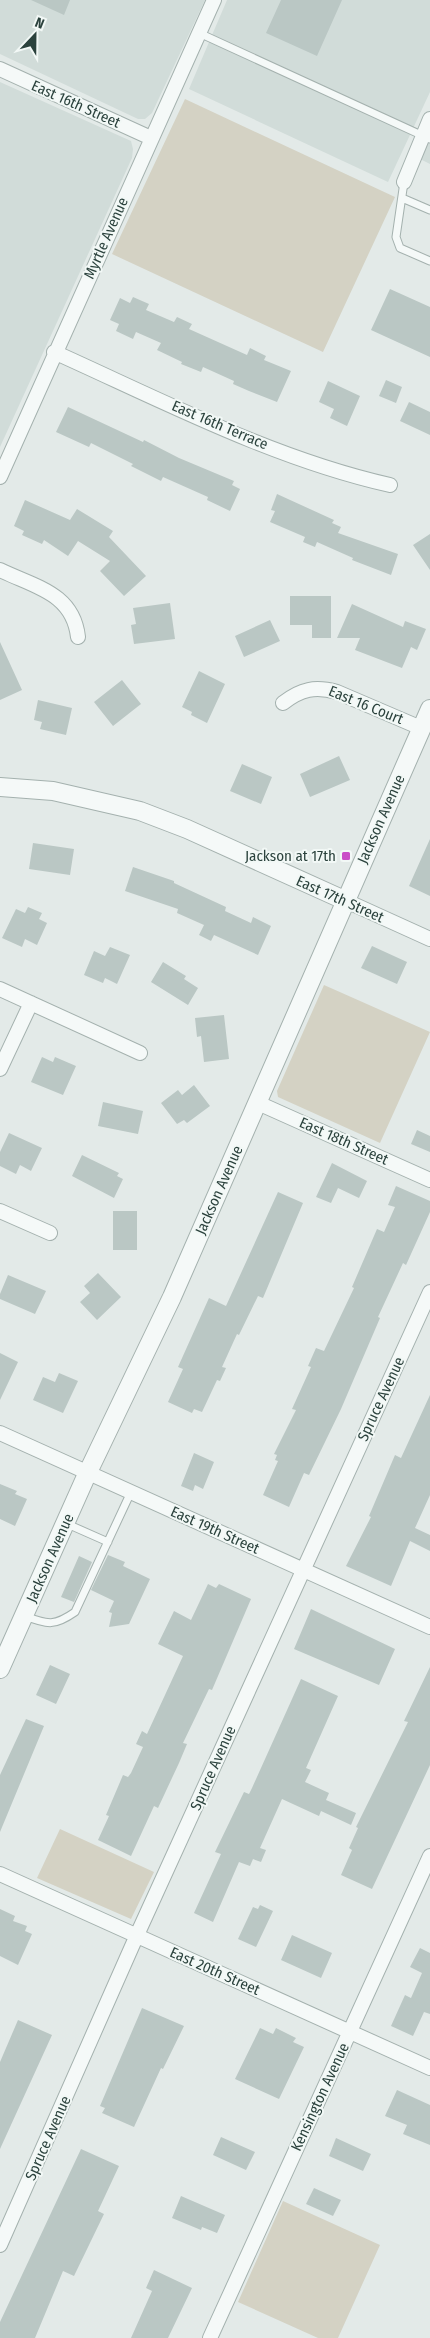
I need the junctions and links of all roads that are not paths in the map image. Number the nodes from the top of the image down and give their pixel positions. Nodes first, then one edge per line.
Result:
1 (214, 0) edge
2 (199, 33) junction
3 (0, 69) edge
4 (430, 119) edge
5 (427, 137) edge
6 (151, 138) junction
7 (404, 182) joint
8 (402, 198) junction
9 (430, 210) edge
10 (430, 261) edge
11 (54, 352) junction
12 (0, 476) edge
13 (390, 485) dead end
14 (0, 570) edge
15 (78, 637) dead end
16 (283, 703) dead end
17 (430, 709) edge
18 (421, 728) junction
19 (0, 787) edge
20 (344, 900) junction
21 (430, 939) edge
22 (0, 989) edge
23 (30, 1003) junction
24 (140, 1052) dead end
25 (0, 1069) edge
26 (258, 1102) junction
27 (430, 1180) edge
28 (0, 1211) edge
29 (50, 1234) dead end
30 (430, 1292) edge
31 (0, 1432) edge
32 (88, 1472) junction
33 (131, 1492) junction
34 (65, 1523) junction
35 (108, 1542) junction
36 (303, 1570) junction
37 (24, 1615) junction
38 (430, 1627) edge
39 (0, 1668) edge
40 (430, 1856) edge
41 (0, 1874) edge
42 (137, 1936) junction
43 (349, 2032) junction
44 (430, 2068) edge
45 (0, 2245) edge
46 (210, 2338) edge

1 - 2 street, Myrtle Avenue
2 - 5 lane
2 - 6 street, Myrtle Avenue
3 - 6 street, East 16th Street
4 - 5 street
5 - 7 street
6 - 11 street, Myrtle Avenue
7 - 8 lane
8 - 9 lane
8 - 10 lane
11 - 12 street, Myrtle Avenue
11 - 13 street, East 16th Terrace
14 - 15 street
16 - 18 street, East 16 Court
17 - 18 street, Jackson Avenue
18 - 20 street, Jackson Avenue
19 - 20 street, East 17th Street
20 - 21 street, East 17th Street
20 - 26 street, Jackson Avenue
22 - 23 street
23 - 24 street
23 - 25 street
26 - 27 street, East 18th Street
26 - 32 street, Jackson Avenue
28 - 29 street
30 - 36 street, Spruce Avenue
31 - 32 street, East 19th Street
32 - 33 street, East 19th Street
32 - 34 street, Jackson Avenue
33 - 35 lane
33 - 36 street, East 19th Street
34 - 35 lane
34 - 37 street, Jackson Avenue
35 - 37 lane
36 - 38 street, East 19th Street
36 - 42 street, Spruce Avenue
37 - 39 street, Jackson Avenue
40 - 43 street, Kensington Avenue
41 - 42 street, East 20th Street
42 - 43 street, East 20th Street
42 - 45 street, Spruce Avenue
43 - 44 street, East 20th Street
43 - 46 street, Kensington Avenue

